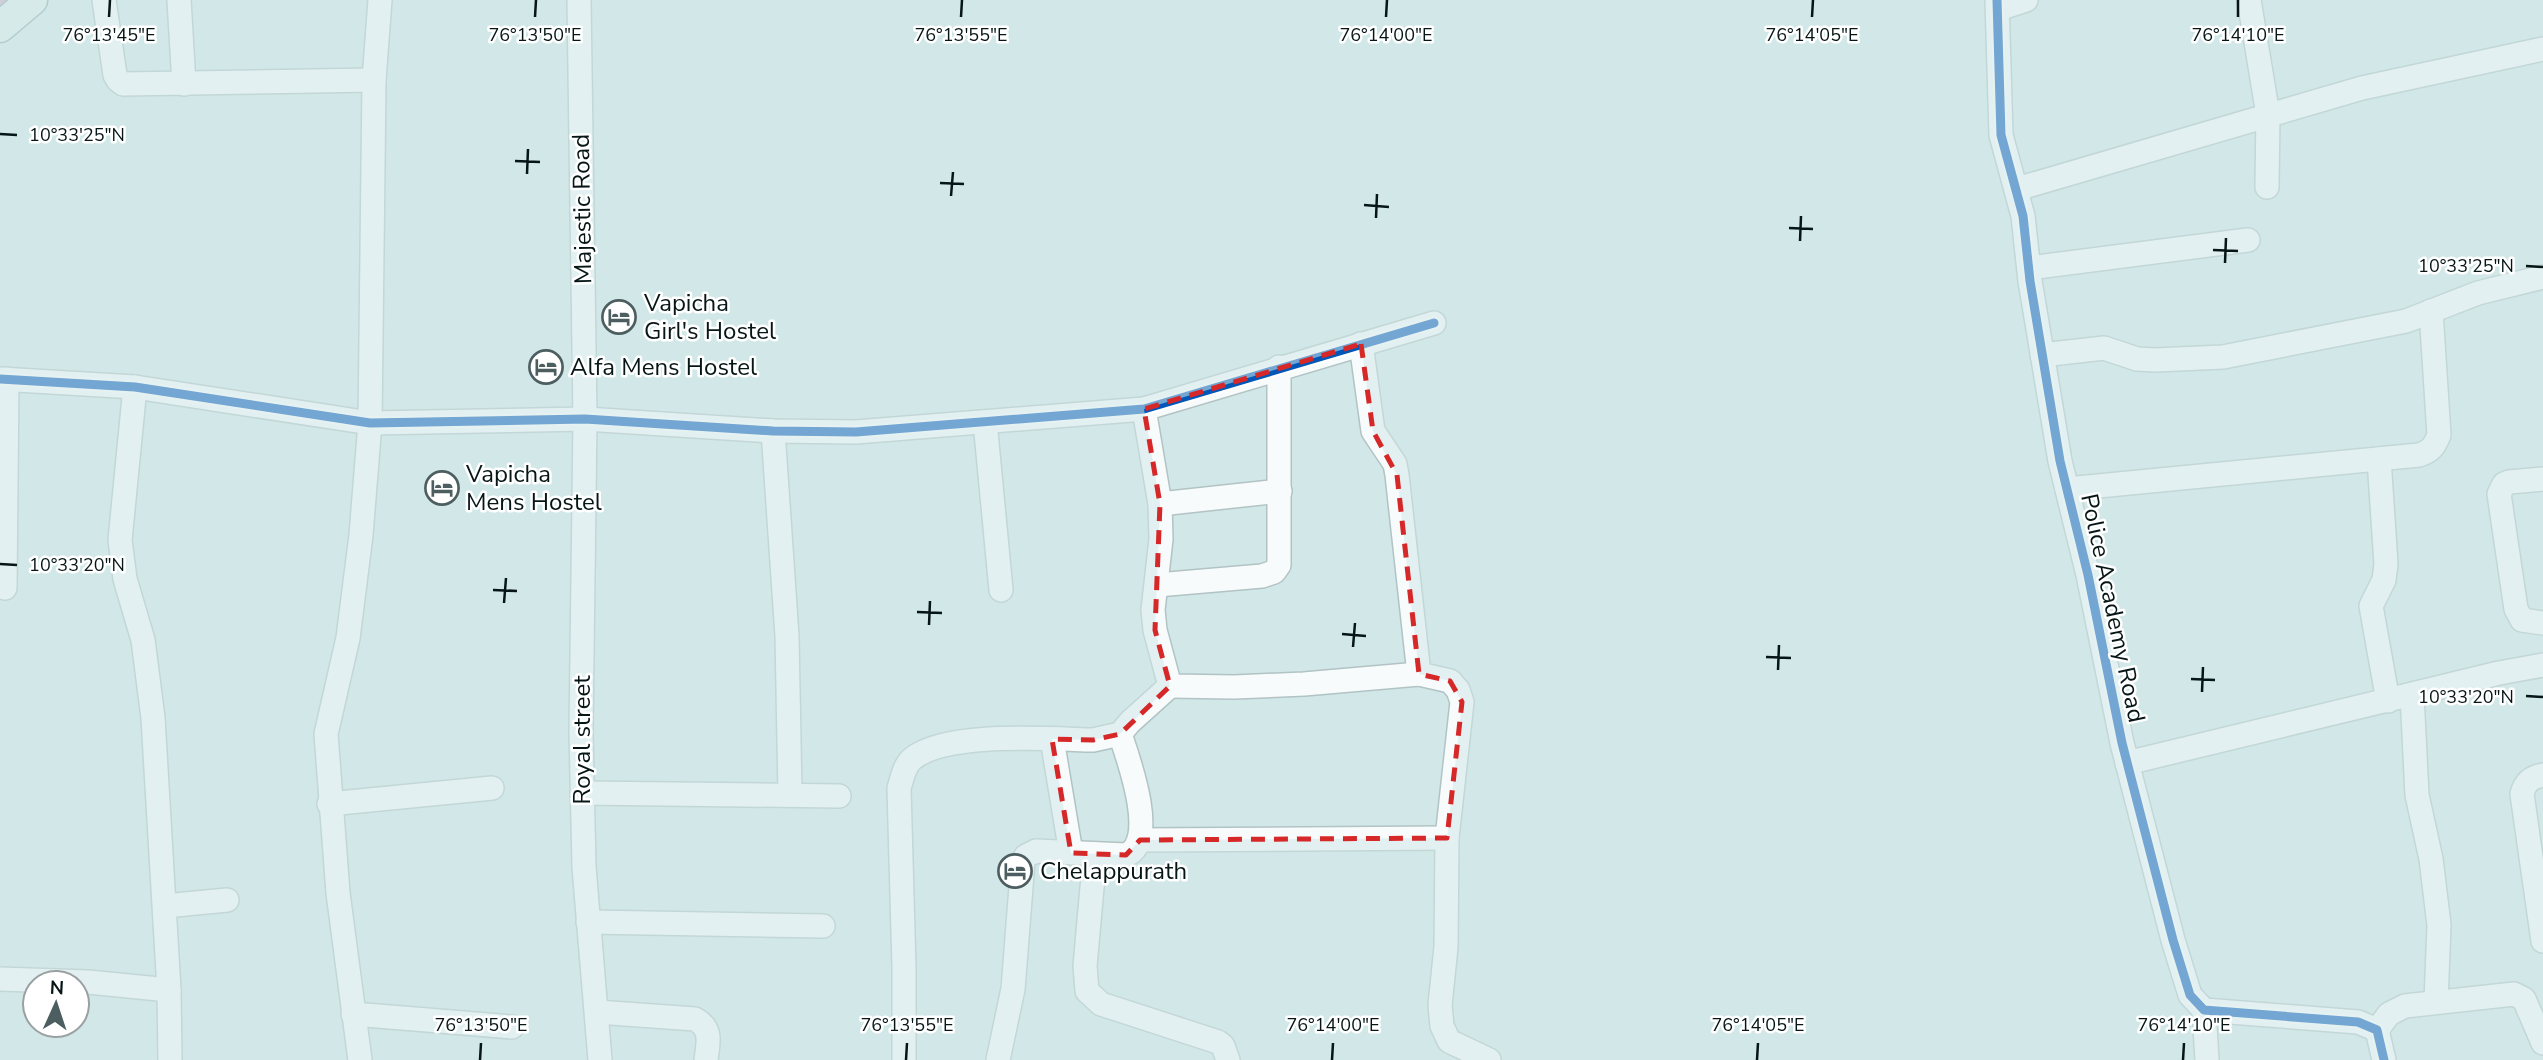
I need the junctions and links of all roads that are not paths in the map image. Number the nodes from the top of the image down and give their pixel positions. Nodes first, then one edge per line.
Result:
1 (32, 0) edge
2 (104, 0) edge
3 (179, 0) edge
4 (380, 0) edge
5 (579, 0) edge
6 (2026, 0) edge
7 (2249, 0) edge
8 (1997, 4) edge
9 (0, 27) edge
10 (2543, 49) edge
11 (374, 80) junction
12 (184, 84) junction
13 (2268, 116) junction
14 (2267, 187) dead end
15 (2017, 189) junction
16 (2248, 240) dead end
17 (2029, 268) junction
18 (2543, 277) edge
19 (2431, 311) junction
20 (1434, 323) dead end
21 (1361, 344) junction
22 (2042, 355) junction
23 (1279, 367) junction
24 (4, 379) edge
25 (135, 387) junction
26 (1144, 409) junction
27 (585, 419) junction
28 (985, 422) junction
29 (370, 423) junction
30 (773, 431) junction
31 (2379, 459) junction
32 (2543, 479) edge
33 (2067, 489) junction
34 (1280, 491) junction
35 (1160, 504) junction
36 (1157, 585) junction
37 (5, 588) dead end
38 (1001, 590) dead end
39 (2543, 623) edge
40 (2543, 665) edge
41 (1419, 674) junction
42 (1170, 686) junction
43 (2412, 695) junction
44 (2388, 701) junction
45 (1120, 734) junction
46 (1052, 739) junction
47 (2127, 763) junction
48 (2543, 775) edge
49 (492, 788) dead end
50 (582, 793) junction
51 (790, 794) junction
52 (839, 796) dead end
53 (329, 804) junction
54 (1447, 838) junction
55 (1140, 840) junction
56 (1071, 853) junction
57 (1095, 854) junction
58 (227, 900) dead end
59 (165, 906) junction
60 (588, 922) junction
61 (823, 926) dead end
62 (2543, 941) edge
63 (0, 979) edge
64 (169, 990) junction
65 (2436, 1001) junction
66 (2204, 1010) junction
67 (597, 1012) junction
68 (353, 1014) junction
69 (512, 1027) dead end
70 (2376, 1030) junction
71 (2543, 1043) edge
72 (170, 1060) edge
73 (360, 1060) edge
74 (600, 1060) edge
75 (706, 1060) edge
76 (904, 1060) edge
77 (998, 1060) edge
78 (1228, 1060) edge
79 (1489, 1060) edge
80 (2207, 1060) edge
81 (2384, 1060) edge

1 - 9 main road
2 - 12 street
3 - 12 street
4 - 11 street
5 - 27 street, Majestic Road
6 - 8 street
7 - 13 street
8 - 15 street, Police Academy Road
10 - 13 street
11 - 12 street
11 - 29 street
13 - 14 street
13 - 15 street
15 - 17 street, Police Academy Road
16 - 17 street
17 - 22 street, Police Academy Road
18 - 19 street
19 - 22 street
19 - 31 street
20 - 21 street
21 - 23 street
21 - 41 street
22 - 33 street, Police Academy Road
23 - 26 street
23 - 34 street
24 - 25 street
24 - 37 street
25 - 29 street
25 - 59 street
26 - 28 street
26 - 35 street
27 - 29 street
27 - 30 street
27 - 50 street, Royal street
28 - 30 street
28 - 38 street
29 - 53 street
30 - 51 street
31 - 33 street
31 - 44 street
32 - 39 street
33 - 47 street, Police Academy Road
34 - 35 street
34 - 36 street
35 - 36 street
36 - 42 street
40 - 43 street
41 - 42 street
41 - 54 street
42 - 45 street
43 - 44 street
43 - 65 street
44 - 47 street
45 - 46 street
45 - 55 street
46 - 56 street
46 - 76 street
47 - 66 street, Police Academy Road
48 - 62 street
49 - 53 street
50 - 51 street
50 - 60 street, Royal street
51 - 52 street
53 - 68 street
54 - 55 street
54 - 79 street
55 - 57 street
56 - 57 street
56 - 77 street
57 - 78 street
58 - 59 street
59 - 64 street
60 - 61 street
60 - 67 street, Royal street
63 - 64 street
64 - 72 street
65 - 70 street
65 - 71 street
66 - 70 street
66 - 80 street
67 - 74 street, Royal street
67 - 75 street
68 - 69 street
68 - 73 street
70 - 81 street

